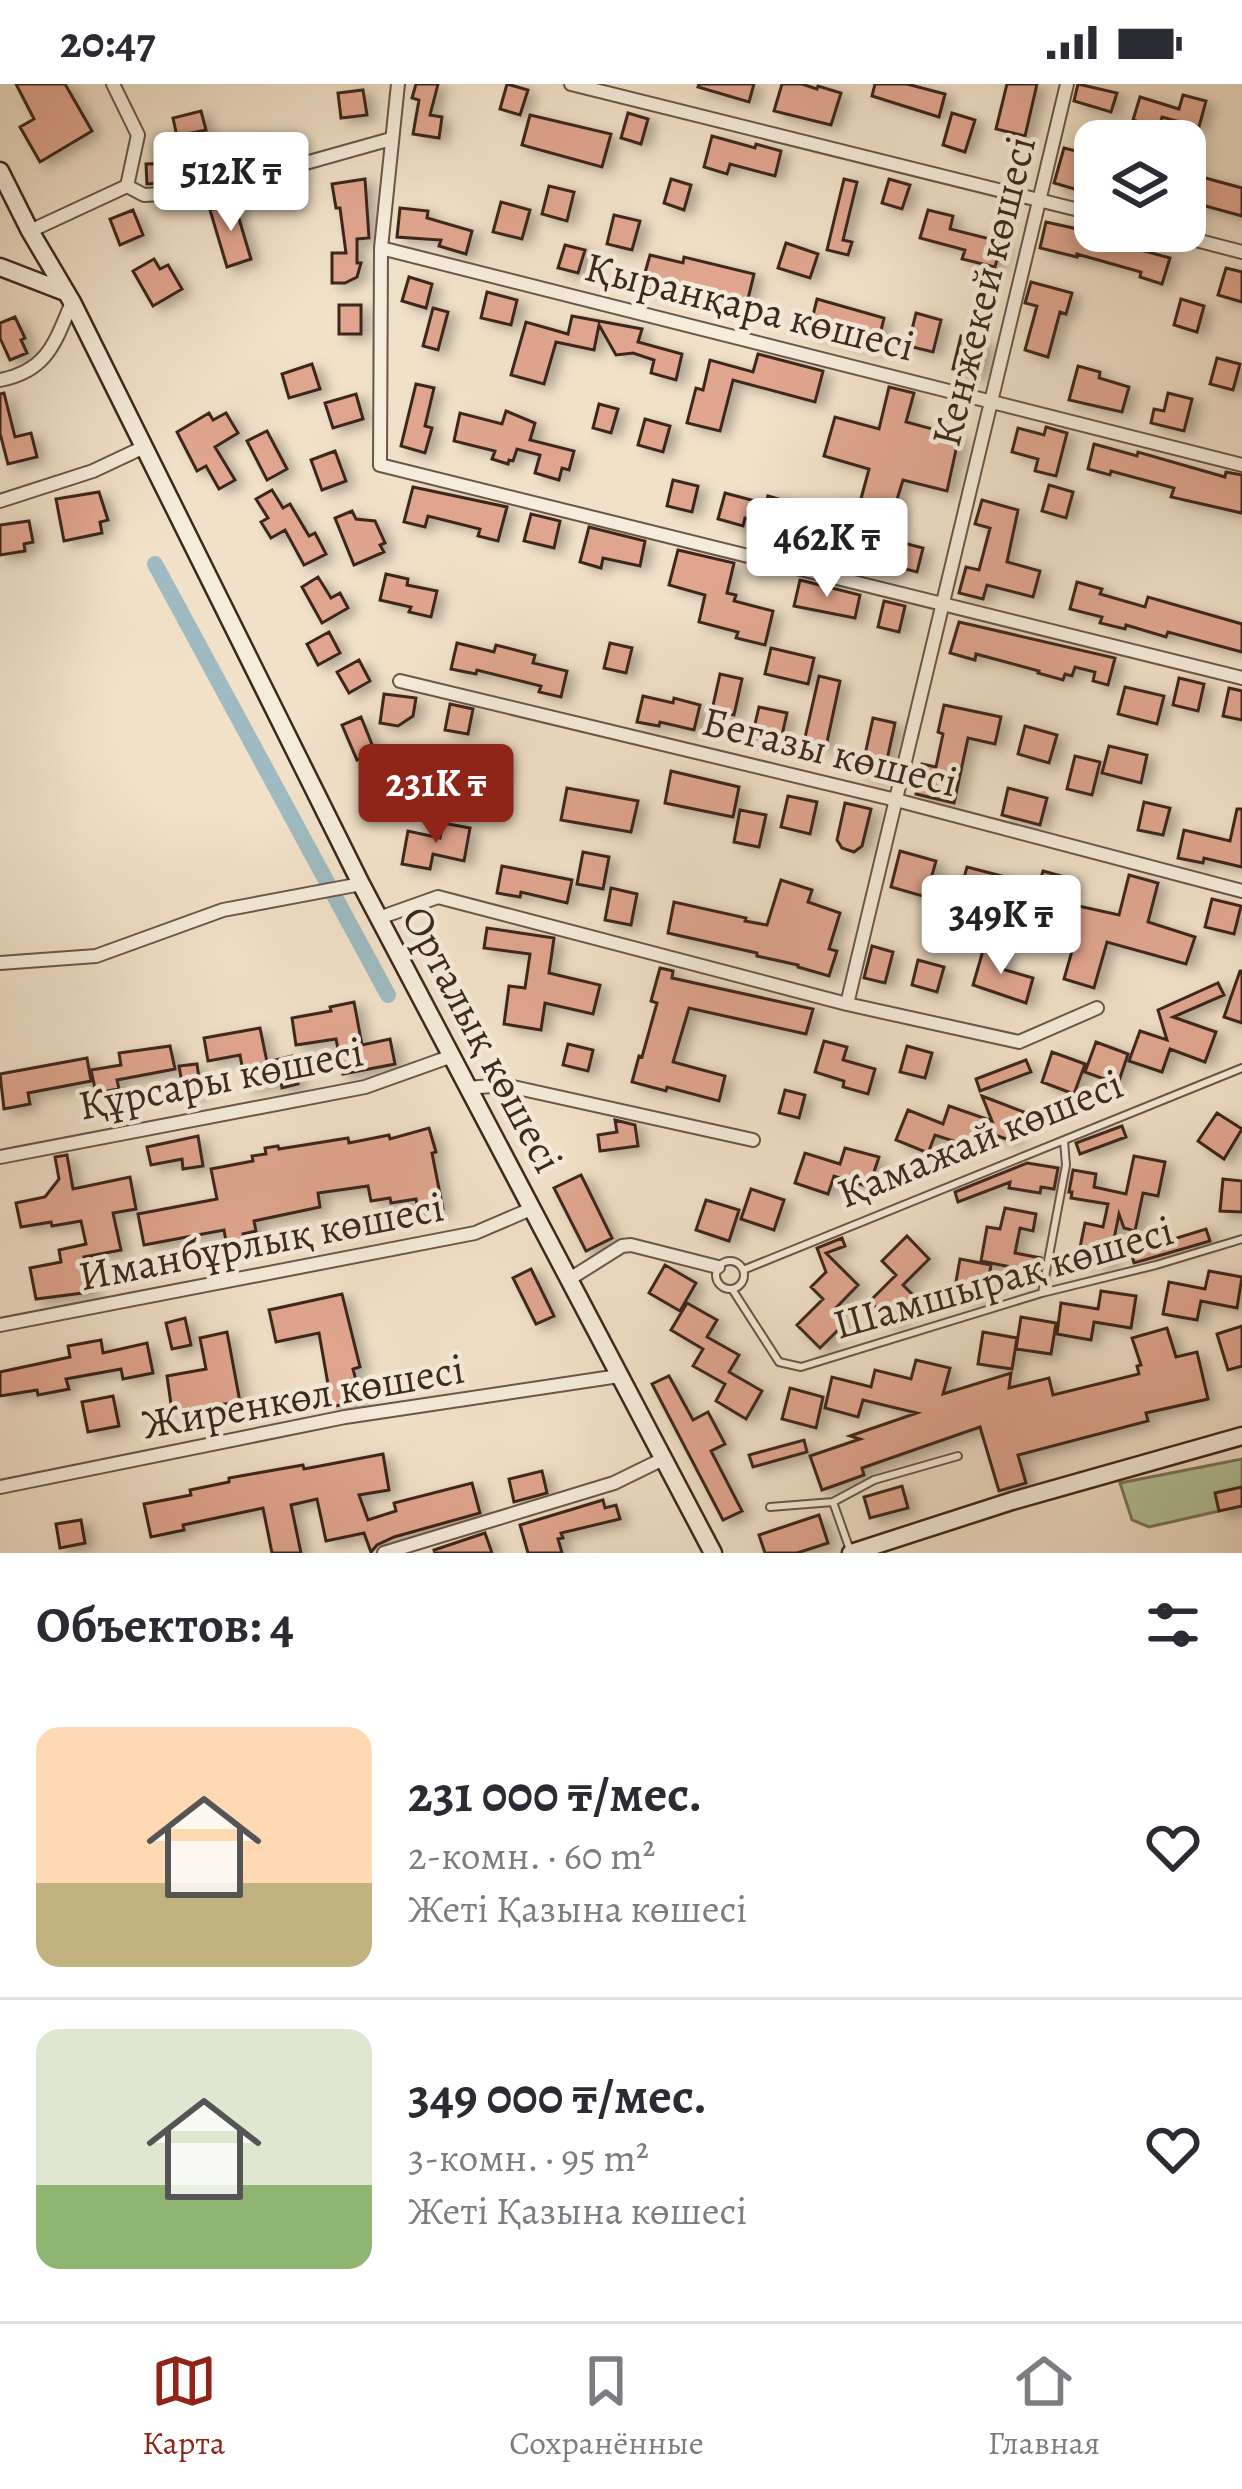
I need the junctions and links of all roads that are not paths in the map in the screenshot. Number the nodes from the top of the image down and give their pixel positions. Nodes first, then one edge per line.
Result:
1 (112, 84) edge
2 (398, 84) edge
3 (571, 84) edge
4 (1067, 84) edge
5 (391, 139) junction
6 (0, 171) edge
7 (128, 186) junction
8 (1038, 199) junction
9 (1074, 208) edge
10 (30, 231) junction
11 (1206, 243) edge
12 (381, 248) junction
13 (1242, 252) edge
14 (0, 267) edge
15 (69, 297) junction
16 (0, 380) edge
17 (991, 401) junction
18 (144, 447) junction
19 (1242, 465) edge
20 (0, 501) edge
21 (941, 602) junction
22 (1242, 678) edge
23 (400, 681) dead end
24 (896, 800) junction
25 (361, 884) junction
26 (1242, 891) edge
27 (379, 918) junction
28 (0, 963) edge
29 (847, 1004) junction
30 (1097, 1007) dead end
31 (452, 1056) junction
32 (1242, 1068) edge
33 (467, 1088) junction
34 (753, 1140) dead end
35 (1064, 1141) junction
36 (0, 1157) edge
37 (531, 1210) junction
38 (1242, 1238) edge
39 (718, 1267) junction
40 (743, 1270) junction
41 (568, 1280) junction
42 (732, 1289) junction
43 (1042, 1293) junction
44 (0, 1325) edge
45 (620, 1376) junction
46 (1242, 1436) edge
47 (958, 1456) dead end
48 (663, 1459) junction
49 (0, 1487) edge
50 (832, 1502) junction
51 (770, 1507) dead end
52 (407, 1549) edge
53 (384, 1553) edge
54 (713, 1553) edge
55 (851, 1553) edge

1 - 7 street
2 - 5 street
3 - 8 street
4 - 8 street, Кенжекей көшесі
5 - 7 street
5 - 12 street
6 - 10 main road, Орталық көшесі
7 - 10 street
8 - 9 street
8 - 17 street, Кенжекей көшесі
10 - 15 main road, Орталық көшесі
11 - 13 street
12 - 17 street, Қыранқара көшесі
12 - 21 street
14 - 15 main road
15 - 16 street
15 - 18 main road, Орталық көшесі
17 - 19 street, Қыранқара көшесі
17 - 21 street, Кенжекей көшесі
18 - 20 street
18 - 25 main road, Орталық көшесі
21 - 22 street
21 - 24 street, Кенжекей көшесі
23 - 24 street, Бегазы көшесі
24 - 26 street, Бегазы көшесі
24 - 29 street, Кенжекей көшесі
25 - 27 main road, Орталық көшесі
25 - 28 street
27 - 29 street
27 - 31 main road, Орталық көшесі
29 - 30 street
31 - 33 main road, Орталық көшесі
31 - 36 street, Құрсары көшесі
32 - 35 lane, Қамажай көшесі
33 - 34 street
33 - 37 main road, Орталық көшесі
35 - 40 lane, Қамажай көшесі
35 - 43 lane
37 - 41 main road, Орталық көшесі
37 - 44 street, Иманбұрлық көшесі
38 - 43 lane, Шамшырақ көшесі
39 - 40 lane
39 - 41 street
39 - 42 lane
40 - 42 lane
41 - 45 main road, Орталық көшесі
42 - 43 lane, Шамшырақ көшесі
45 - 48 main road, Орталық көшесі
45 - 49 street, Жиренкөл көшесі
46 - 55 main road
47 - 50 lane
48 - 52 street
48 - 54 main road, Орталық көшесі
50 - 51 lane
50 - 55 lane
52 - 53 street

